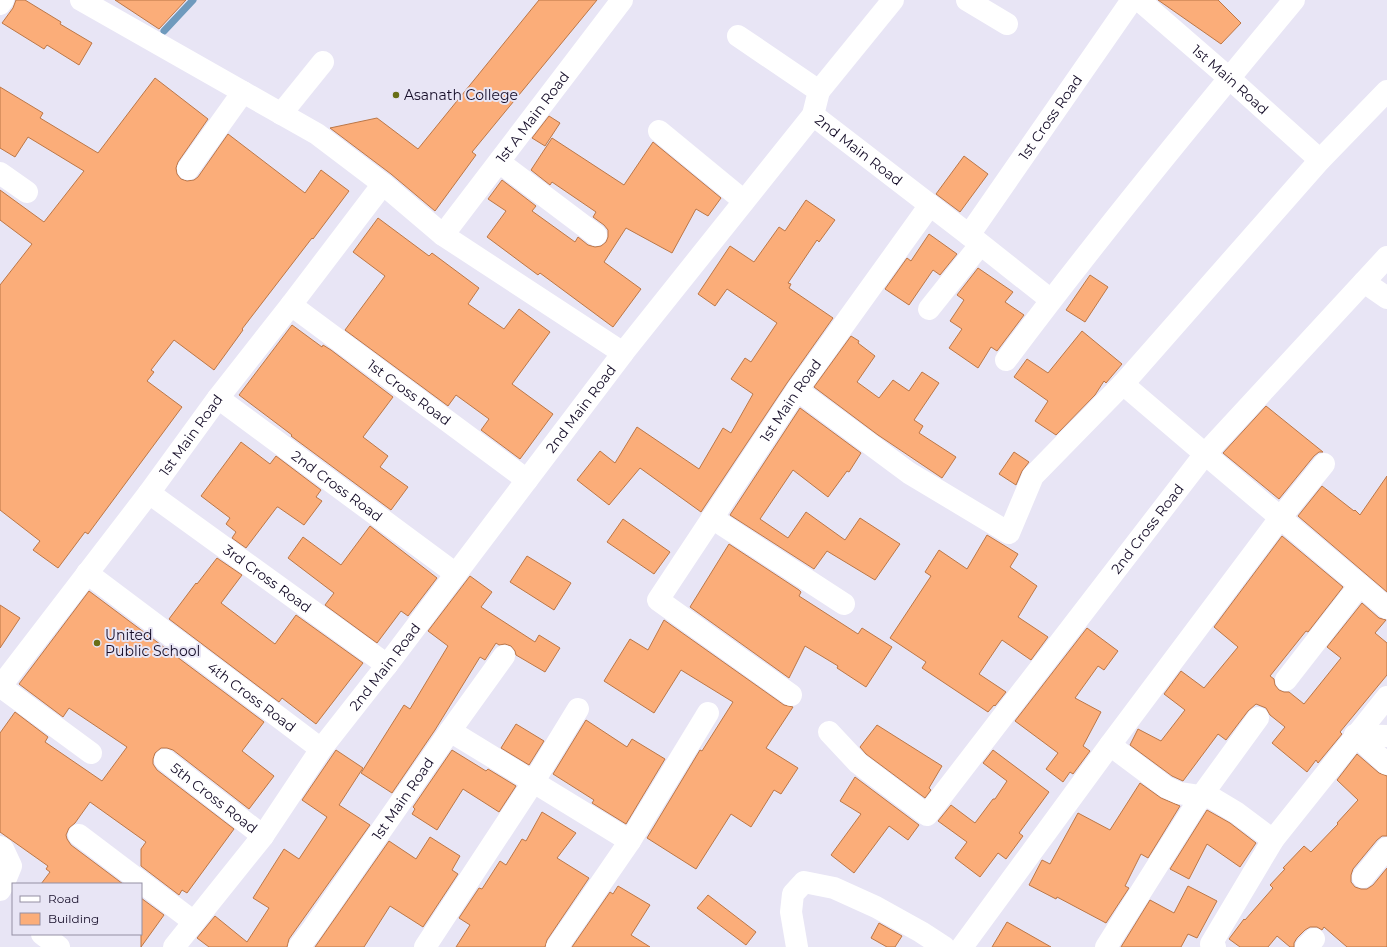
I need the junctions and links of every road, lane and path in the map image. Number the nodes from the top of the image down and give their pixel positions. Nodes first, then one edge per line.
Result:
1 (3, 0) edge
2 (80, 0) edge
3 (622, 0) edge
4 (893, 0) edge
5 (967, 0) edge
6 (1132, 0) edge
7 (1140, 0) edge
8 (1294, 0) edge
9 (0, 4) edge
10 (1006, 24) dead end
11 (738, 36) dead end
12 (323, 62) dead end
13 (1230, 78) junction
14 (819, 91) junction
15 (1387, 91) edge
16 (243, 92) junction
17 (281, 114) junction
18 (812, 115) junction
19 (659, 131) dead end
20 (1320, 160) junction
21 (499, 162) junction
22 (188, 169) dead end
23 (0, 173) edge
24 (383, 184) junction
25 (27, 192) dead end
26 (744, 201) junction
27 (930, 205) junction
28 (443, 235) junction
29 (596, 235) dead end
30 (974, 240) junction
31 (1387, 257) edge
32 (1364, 282) junction
33 (1387, 298) edge
34 (1051, 300) junction
35 (291, 305) junction
36 (929, 309) dead end
37 (623, 353) junction
38 (1006, 360) dead end
39 (1123, 384) junction
40 (797, 390) junction
41 (218, 398) junction
42 (1205, 454) junction
43 (1324, 464) dead end
44 (527, 480) junction
45 (149, 493) junction
46 (712, 518) junction
47 (1280, 518) junction
48 (87, 574) junction
49 (456, 574) junction
50 (1360, 585) junction
51 (844, 604) dead end
52 (1387, 608) edge
53 (504, 656) dead end
54 (387, 664) junction
55 (1286, 680) dead end
56 (0, 686) edge
57 (791, 694) dead end
58 (1387, 697) edge
59 (578, 709) dead end
60 (708, 713) dead end
61 (1258, 718) dead end
62 (450, 731) junction
63 (829, 732) dead end
64 (1355, 736) junction
65 (1387, 736) edge
66 (1110, 745) junction
67 (321, 748) junction
68 (91, 753) dead end
69 (165, 760) dead end
70 (1387, 764) edge
71 (534, 781) junction
72 (1202, 796) junction
73 (79, 835) dead end
74 (263, 836) junction
75 (1274, 840) junction
76 (630, 841) junction
77 (0, 847) edge
78 (1387, 848) edge
79 (1363, 877) dead end
80 (0, 890) edge
81 (194, 922) junction
82 (43, 935) edge
83 (1212, 946) edge
84 (59, 947) edge
85 (174, 947) edge
86 (299, 947) edge
87 (425, 947) edge
88 (558, 947) edge
89 (797, 947) edge
90 (944, 947) edge
91 (962, 947) edge
92 (1106, 947) edge

1 - 9 street
2 - 16 street
3 - 21 street, 1st A Main Road
4 - 14 street
5 - 10 street
6 - 30 street, 1st Cross Road
7 - 13 street, 1st Main Road
8 - 13 street
11 - 14 street
12 - 17 street
13 - 20 street, 1st Main Road
13 - 34 street
14 - 18 street
15 - 20 street
16 - 17 street
16 - 22 street
17 - 24 street
18 - 26 street, 2nd Main Road
18 - 27 street, 2nd Main Road
19 - 26 street
20 - 39 street
21 - 28 street, 1st A Main Road
21 - 29 street
23 - 25 street
24 - 28 street
24 - 35 street, 1st Main Road
26 - 37 street, 2nd Main Road
27 - 30 street, 2nd Main Road
27 - 40 street, 1st Main Road
28 - 37 street
30 - 34 street, 2nd Main Road
30 - 36 street, 1st Cross Road
31 - 32 street, 2nd Cross Road
32 - 33 street
32 - 42 street, 2nd Cross Road
34 - 38 street
35 - 41 street, 1st Main Road
35 - 44 street, 1st Cross Road
37 - 44 street, 2nd Main Road
39 - 40 street
39 - 42 street
40 - 46 street, 1st Main Road
41 - 45 street, 1st Main Road
41 - 49 street, 2nd Cross Road
42 - 47 street
42 - 63 street, 2nd Cross Road
43 - 47 street
44 - 49 street, 2nd Main Road
45 - 48 street, 1st Main Road
45 - 54 street, 3rd Cross Road
46 - 51 street
46 - 57 street, 1st Main Road
47 - 50 street
47 - 66 street
48 - 56 street, 1st Main Road
48 - 67 street, 4th Cross Road
49 - 54 street, 2nd Main Road
50 - 52 street
50 - 55 street
53 - 62 street, 1st Main Road
54 - 67 street, 2nd Main Road
56 - 68 street
58 - 64 street
59 - 71 street
60 - 76 street
61 - 72 street
62 - 71 street
62 - 86 street, 1st Main Road
64 - 65 street
64 - 70 street
64 - 75 street
66 - 72 street
66 - 91 street
67 - 74 street, 2nd Main Road
69 - 74 street, 5th Cross Road
71 - 76 street
71 - 87 street
72 - 75 street
72 - 92 street
73 - 81 street
74 - 81 street, 2nd Main Road
75 - 83 street
76 - 88 street
77 - 80 street
78 - 79 street
81 - 85 street, 2nd Main Road
82 - 84 street
89 - 90 street

